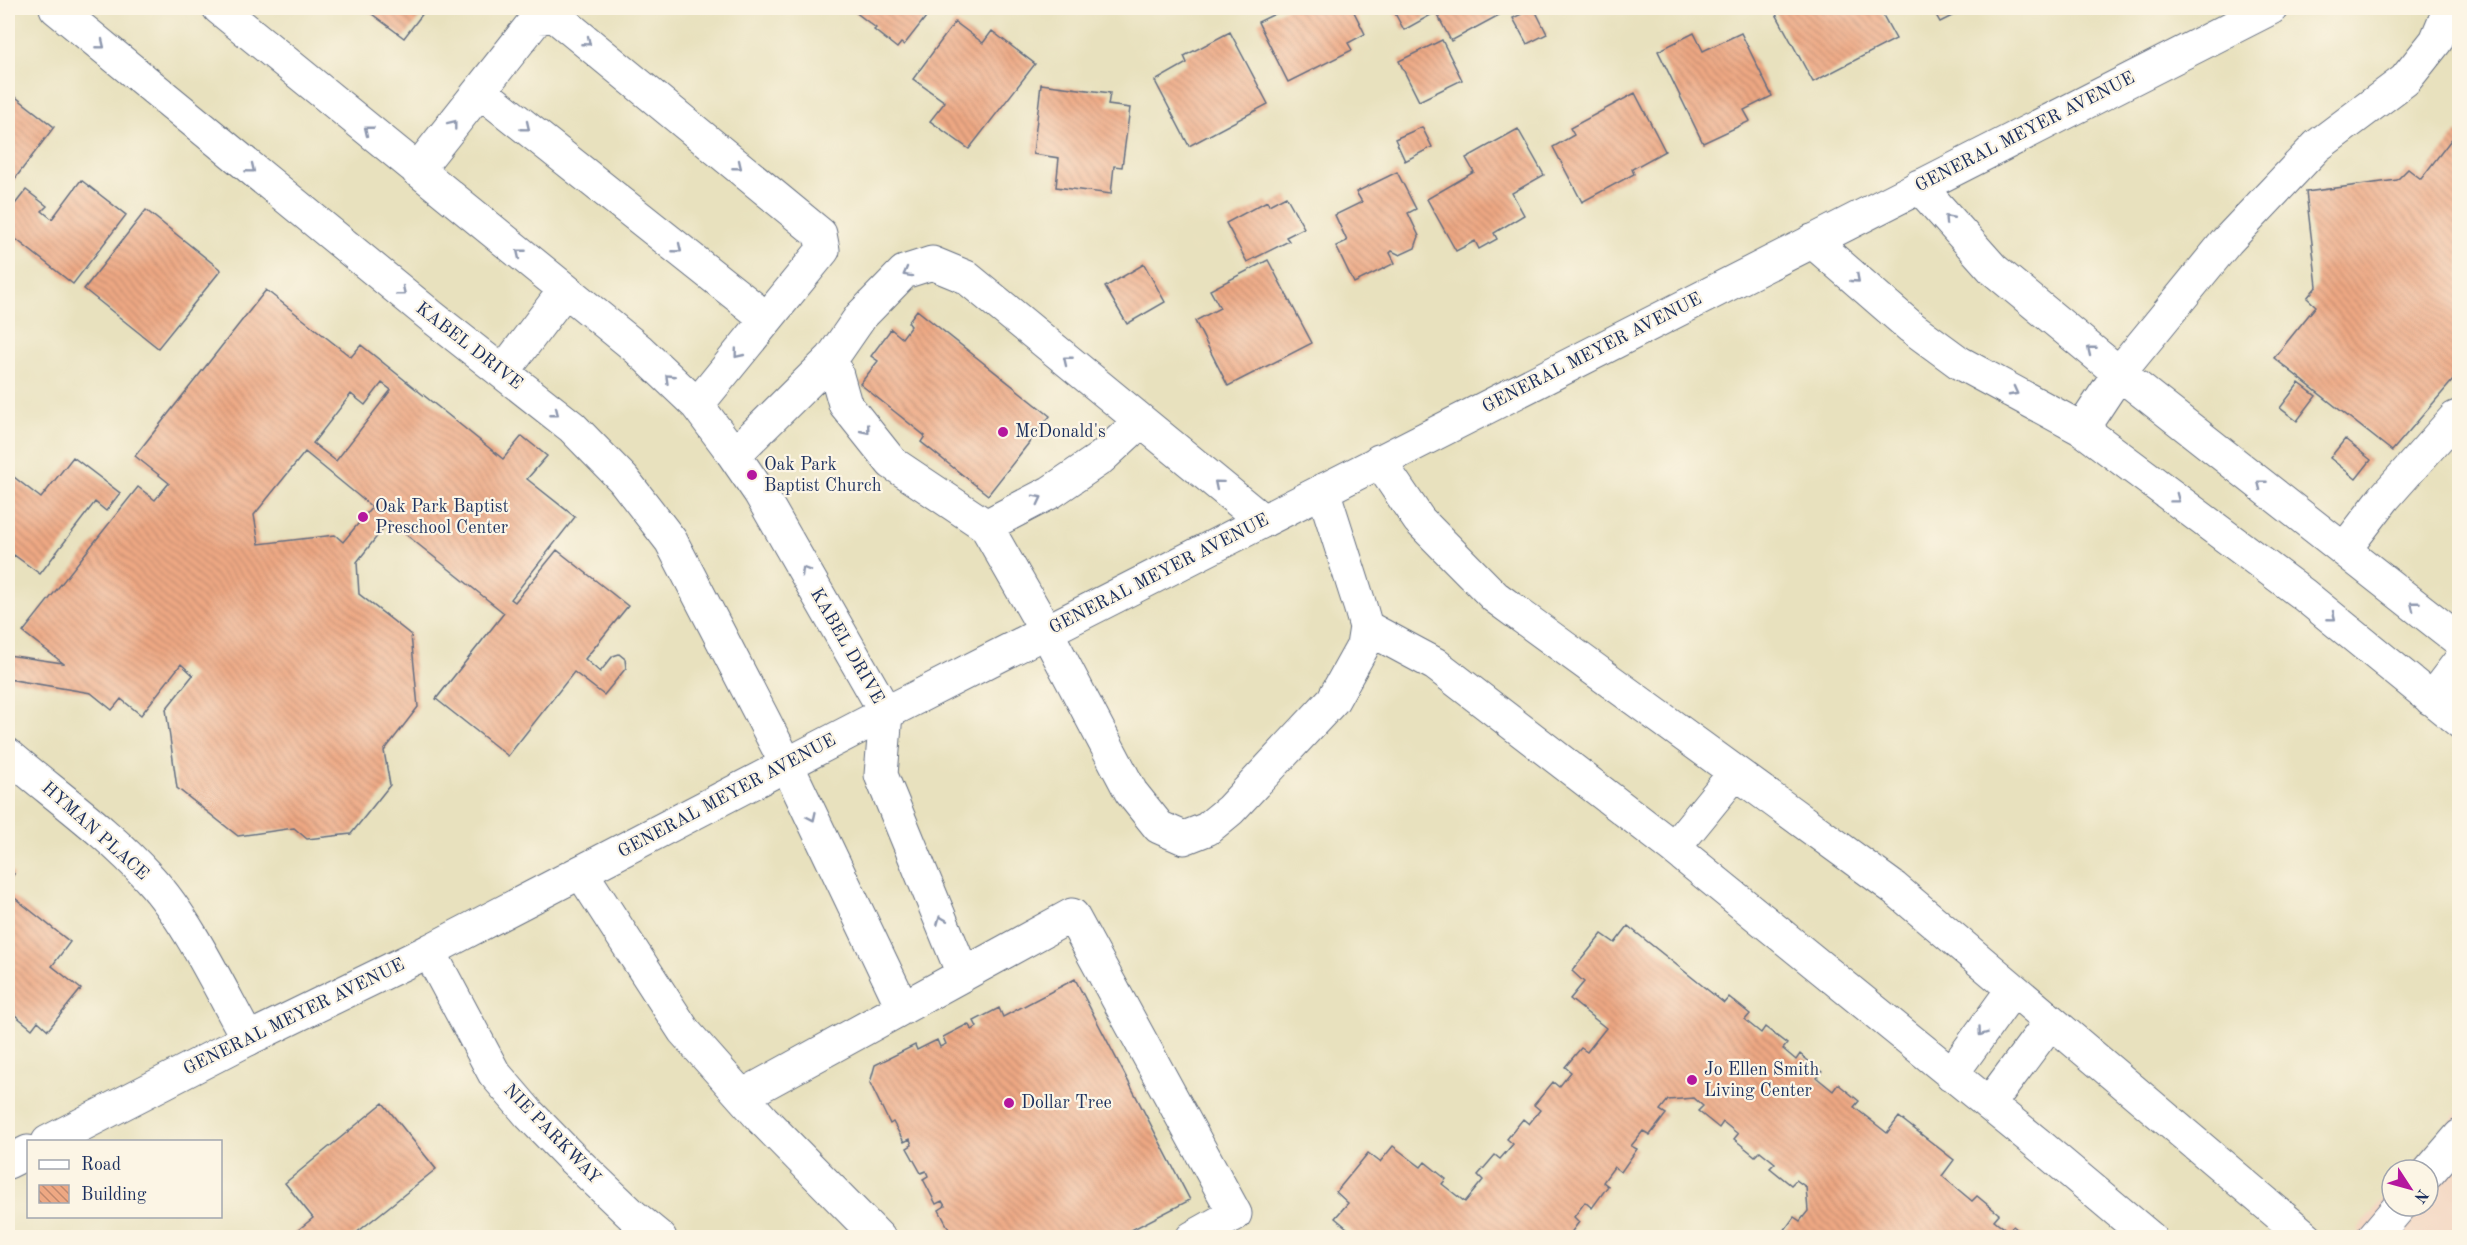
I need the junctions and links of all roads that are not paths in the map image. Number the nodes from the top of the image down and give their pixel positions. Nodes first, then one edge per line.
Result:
1 (56, 8) edge
2 (219, 8) edge
3 (2266, 8) edge
4 (2449, 20) edge
5 (480, 91) junction
6 (417, 170) junction
7 (1919, 186) junction
8 (1812, 241) junction
9 (565, 290) junction
10 (767, 319) junction
11 (832, 358) junction
12 (503, 372) junction
13 (2119, 373) junction
14 (697, 405) junction
15 (2460, 416) edge
16 (1141, 421) junction
17 (2082, 429) junction
18 (734, 455) junction
19 (1379, 461) junction
20 (1323, 490) junction
21 (1263, 521) junction
22 (986, 526) junction
23 (2344, 550) junction
24 (1366, 627) junction
25 (1046, 631) junction
26 (2459, 640) edge
27 (2460, 661) edge
28 (2431, 699) junction
29 (886, 713) junction
30 (2460, 722) edge
31 (8, 755) edge
32 (787, 765) junction
33 (1735, 773) junction
34 (1674, 849) junction
35 (581, 872) junction
36 (429, 951) junction
37 (963, 974) junction
38 (2013, 989) junction
39 (903, 1008) junction
40 (2051, 1021) junction
41 (248, 1039) junction
42 (1951, 1075) junction
43 (742, 1096) junction
44 (1989, 1104) junction
45 (2460, 1136) edge
46 (52, 1140) edge
47 (27, 1152) edge
48 (2440, 1159) edge
49 (8, 1162) edge
50 (2390, 1218) edge
51 (660, 1238) edge
52 (879, 1238) edge
53 (1191, 1238) edge
54 (2150, 1238) edge
55 (2307, 1238) edge
56 (2373, 1238) edge

1 -> 12 street, KABEL DRIVE
6 -> 2 street, KABEL DRIVE
3 - 7 street, GENERAL MEYER AVENUE
4 - 13 street
6 -> 5 street
5 -> 10 street
5 -> 10 street
9 -> 6 street, KABEL DRIVE
7 - 8 street, GENERAL MEYER AVENUE
13 -> 7 street
8 -> 17 street
8 - 19 street, GENERAL MEYER AVENUE
9 - 12 street
14 -> 9 street, KABEL DRIVE
10 -> 14 street
16 -> 11 street
11 - 18 street
11 -> 22 street
12 -> 32 street, KABEL DRIVE
13 - 17 street
23 -> 13 street
14 - 18 street, KABEL DRIVE
15 - 23 street
21 -> 16 street
22 -> 16 street
17 -> 28 street
29 -> 18 street, KABEL DRIVE
19 - 20 street, GENERAL MEYER AVENUE
19 - 33 street
20 - 21 street, GENERAL MEYER AVENUE
20 - 24 street
21 - 25 street, GENERAL MEYER AVENUE
22 - 25 street
26 -> 23 street
24 - 25 street
24 - 34 street
25 - 29 street, GENERAL MEYER AVENUE
27 - 28 street
28 - 30 street
29 - 32 street, GENERAL MEYER AVENUE
37 -> 29 street
31 - 41 street, HYMAN PLACE
32 - 35 street, GENERAL MEYER AVENUE
32 -> 39 street, KABEL DRIVE
33 - 34 street
33 - 38 street
34 - 42 street
35 - 36 street, GENERAL MEYER AVENUE
35 - 43 street
36 - 41 street, GENERAL MEYER AVENUE
36 - 51 street, NIE PARKWAY
37 - 39 street
37 - 53 street
38 - 40 street
38 -> 42 street
39 - 43 street
40 - 44 street
40 - 55 street
41 - 46 street, GENERAL MEYER AVENUE
42 - 44 street
43 - 52 street
44 - 54 street
45 - 48 street
47 - 49 street
50 - 56 street

